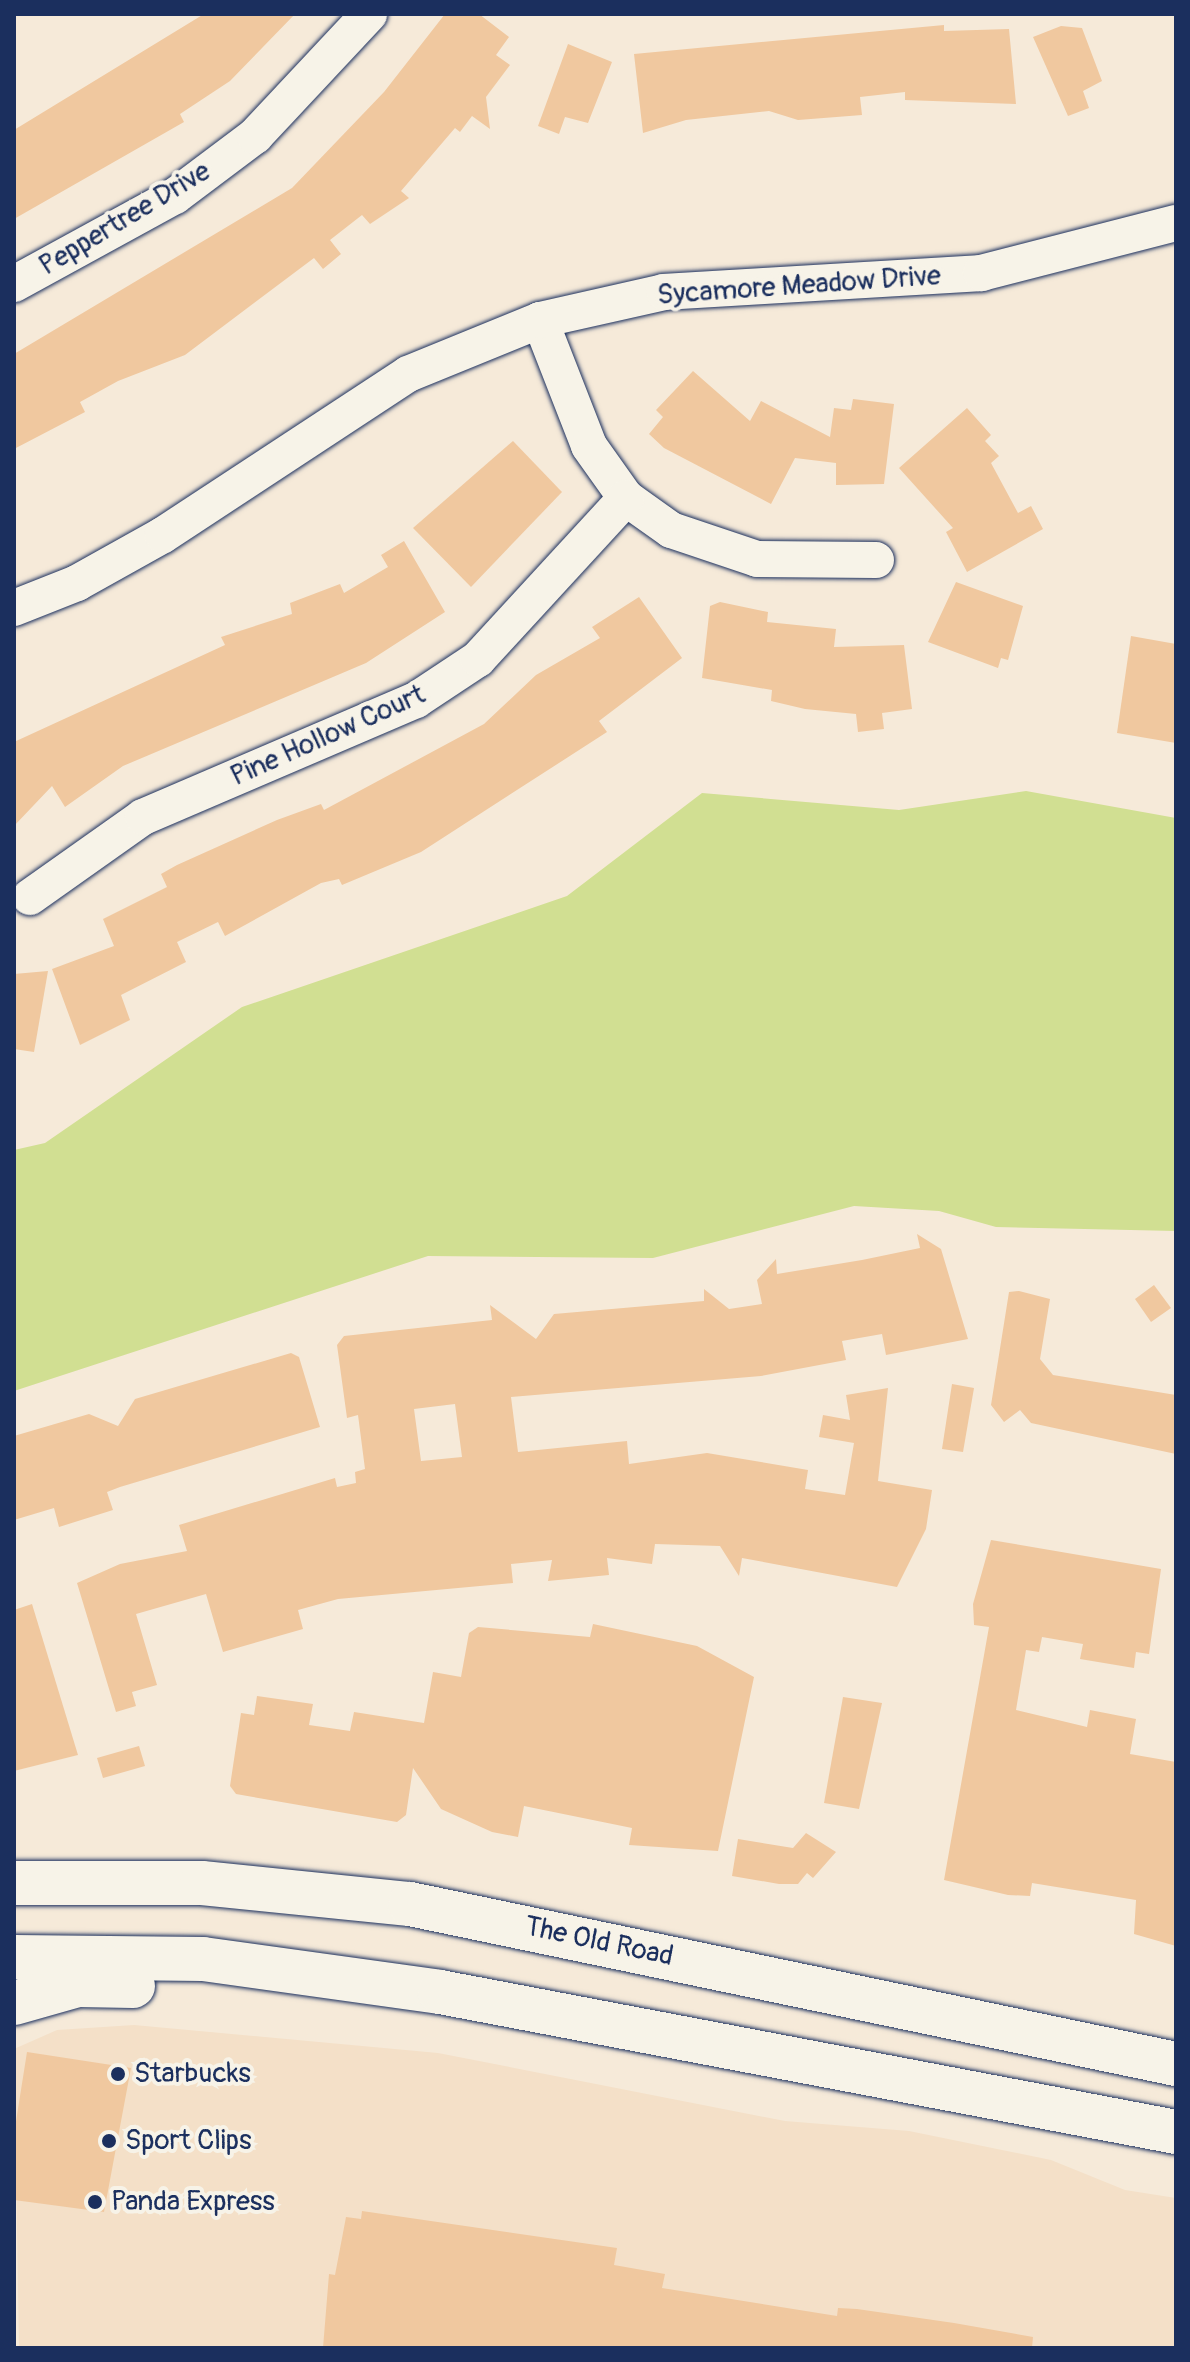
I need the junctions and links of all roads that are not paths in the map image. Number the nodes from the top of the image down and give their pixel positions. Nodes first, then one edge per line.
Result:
1 (369, 14) edge
2 (1176, 223) edge
3 (14, 284) edge
4 (540, 320) junction
5 (626, 498) junction
6 (876, 560) dead end
7 (14, 608) edge
8 (30, 897) dead end
9 (14, 1883) edge
10 (14, 1957) edge
11 (285, 1973) junction
12 (14, 2003) edge
13 (1176, 2064) edge
14 (1176, 2132) edge

1 - 3 street, Peppertree Drive
2 - 4 street, Sycamore Meadow Drive
4 - 5 street
4 - 7 street, Sycamore Meadow Drive
5 - 6 street
5 - 8 street, Pine Hollow Court
9 - 13 main road, The Old Road
10 - 11 main road
11 - 12 main road
11 - 14 main road

